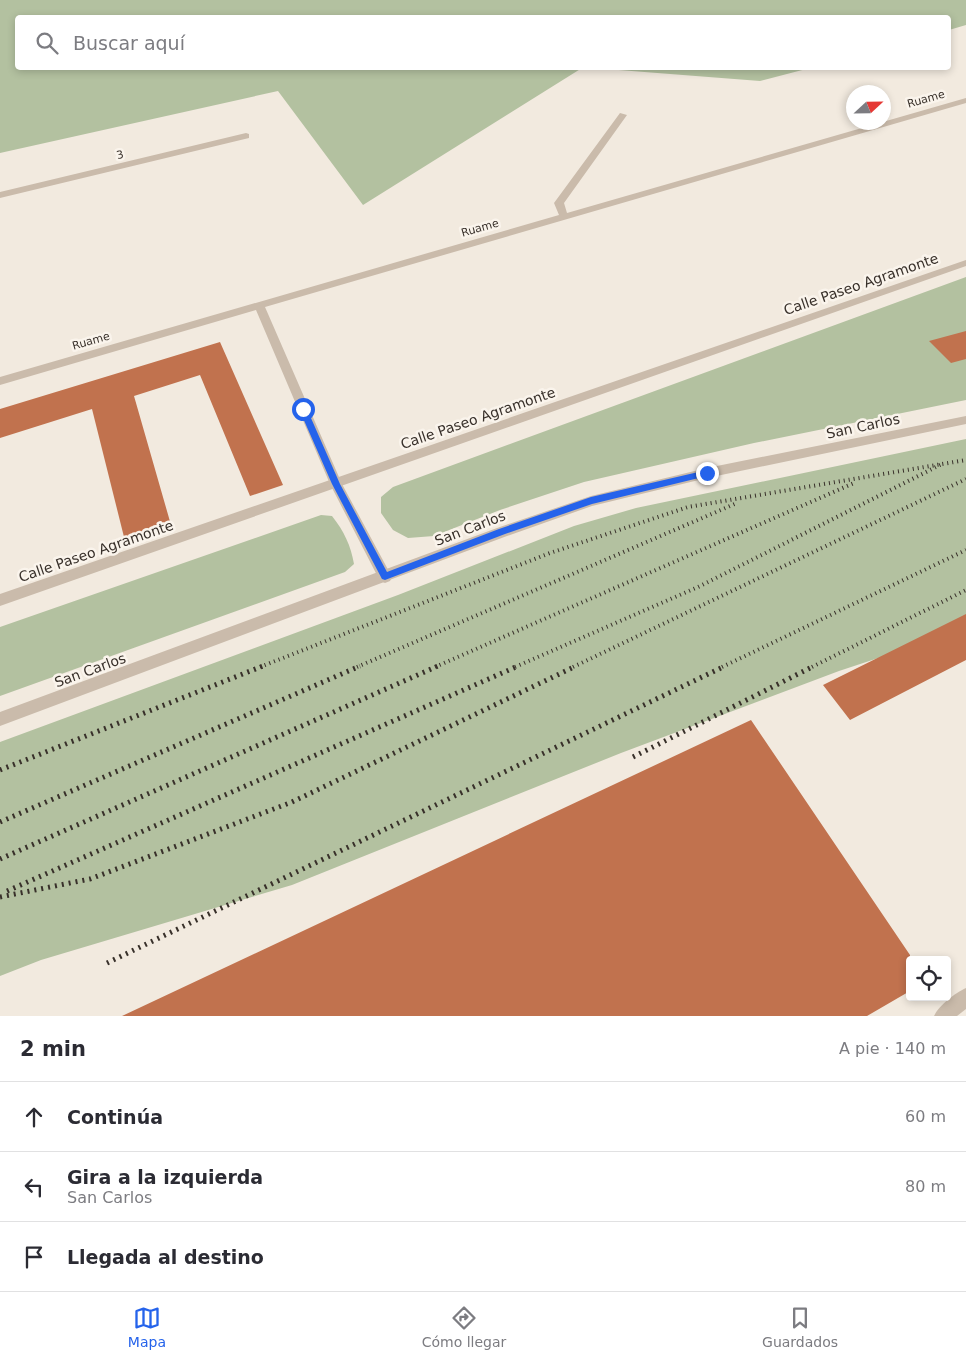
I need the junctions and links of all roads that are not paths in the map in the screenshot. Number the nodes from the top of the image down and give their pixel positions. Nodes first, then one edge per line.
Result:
1 (966, 100) edge
2 (623, 115) dead end
3 (246, 136) dead end
4 (0, 195) edge
5 (564, 217) junction
6 (966, 263) edge
7 (259, 305) junction
8 (0, 381) edge
9 (966, 420) edge
10 (336, 484) junction
11 (385, 576) junction
12 (0, 600) edge
13 (0, 719) edge
14 (966, 997) edge
15 (943, 1016) edge

1 - 5 street, Ruame
2 - 5 street
3 - 4 street, 3
5 - 7 street, Ruame
6 - 10 street, Calle Paseo Agramonte
7 - 8 street, Ruame
7 - 10 street
9 - 11 street, San Carlos
10 - 11 street
10 - 12 street, Calle Paseo Agramonte
11 - 13 street, San Carlos
14 - 15 street

